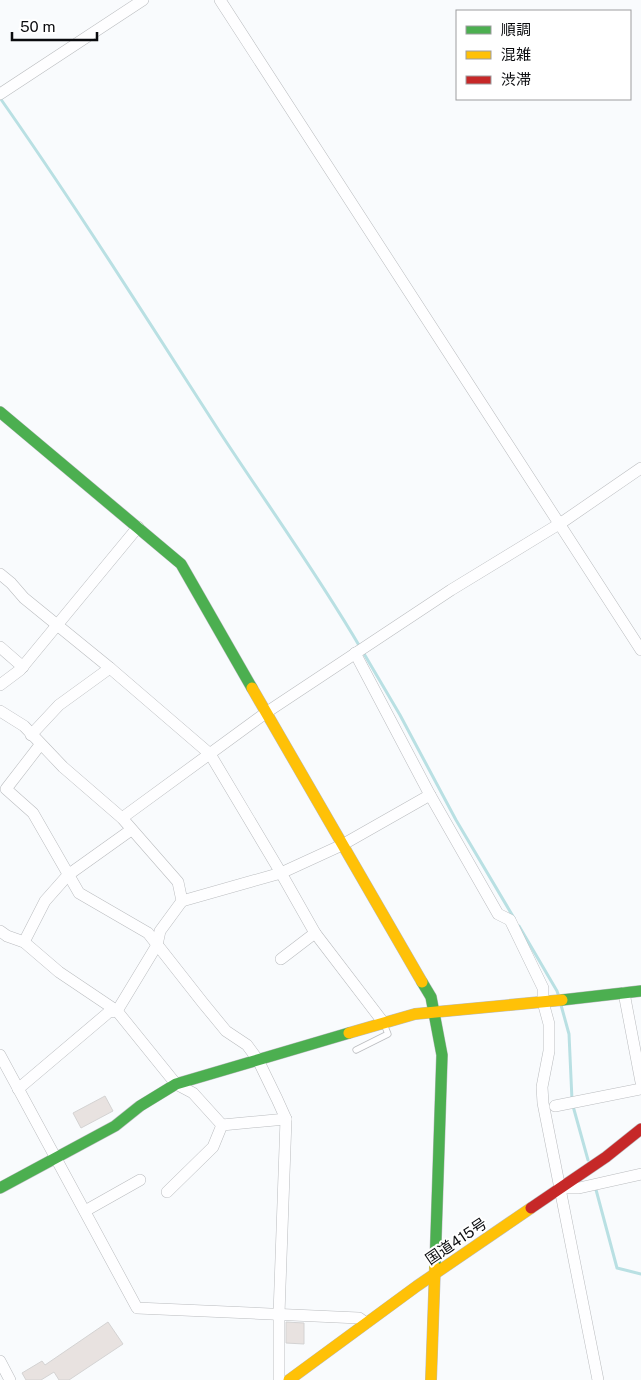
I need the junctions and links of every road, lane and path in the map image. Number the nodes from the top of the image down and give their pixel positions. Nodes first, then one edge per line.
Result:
1 (143, 0) edge
2 (220, 0) edge
3 (0, 94) edge
4 (0, 412) edge
5 (641, 468) edge
6 (559, 524) junction
7 (138, 527) junction
8 (0, 574) edge
9 (57, 626) junction
10 (0, 647) edge
11 (641, 650) edge
12 (355, 653) junction
13 (23, 667) junction
14 (110, 668) junction
15 (0, 684) edge
16 (0, 711) edge
17 (267, 712) junction
18 (32, 735) junction
19 (40, 745) junction
20 (210, 754) junction
21 (430, 795) junction
22 (122, 818) junction
23 (131, 830) junction
24 (342, 845) junction
25 (281, 873) junction
26 (68, 875) junction
27 (182, 901) junction
28 (0, 931) edge
29 (315, 933) junction
30 (24, 942) junction
31 (157, 945) junction
32 (281, 960) dead end
33 (641, 991) edge
34 (624, 993) junction
35 (543, 1002) junction
36 (117, 1011) junction
37 (435, 1012) junction
38 (383, 1022) junction
39 (356, 1050) dead end
40 (0, 1055) edge
41 (258, 1060) junction
42 (641, 1081) edge
43 (176, 1084) junction
44 (18, 1089) junction
45 (555, 1106) dead end
46 (286, 1119) junction
47 (222, 1125) junction
48 (641, 1129) edge
49 (56, 1158) junction
50 (641, 1174) edge
51 (140, 1180) dead end
52 (0, 1188) edge
53 (561, 1188) junction
54 (166, 1192) dead end
55 (85, 1211) junction
56 (435, 1274) junction
57 (279, 1314) junction
58 (366, 1323) junction
59 (0, 1361) edge
60 (10, 1380) edge
61 (279, 1380) edge
62 (289, 1380) edge
63 (431, 1380) edge
64 (598, 1380) edge

1 - 3 street
2 - 6 street
4 - 7 main road
5 - 6 street
6 - 11 street
6 - 12 street
7 - 9 street
7 - 17 main road
8 - 9 street
9 - 13 street
9 - 14 street
10 - 13 street
12 - 17 street
12 - 21 street
13 - 15 street
14 - 18 street
14 - 20 street
16 - 18 street
17 - 20 street
17 - 24 main road
18 - 19 street
19 - 22 street
19 - 26 street
20 - 22 street
20 - 25 street
21 - 24 street
21 - 35 street
22 - 23 street
23 - 26 street
23 - 27 street
24 - 25 street
24 - 37 main road
25 - 27 street
25 - 29 street
26 - 30 street
26 - 31 street
27 - 31 street
28 - 30 street
29 - 32 street
29 - 38 street
30 - 36 street
31 - 36 street
31 - 41 street
33 - 34 main road
34 - 35 main road
34 - 42 street
35 - 37 main road
35 - 53 street
36 - 43 street
36 - 44 street
37 - 38 main road
37 - 56 main road
38 - 39 lane
38 - 41 main road
40 - 44 street
41 - 43 main road
41 - 46 street
42 - 45 street
43 - 47 street
43 - 49 main road
44 - 49 street
46 - 47 street
46 - 57 street
47 - 54 street
48 - 53 main road, 国道415号
49 - 52 main road
49 - 55 street
50 - 53 street
51 - 55 street
53 - 56 main road, 国道415号
53 - 64 street
55 - 57 street
56 - 58 main road, 国道415号
56 - 63 main road
57 - 58 street
57 - 61 street
58 - 62 main road, 国道415号
59 - 60 street

